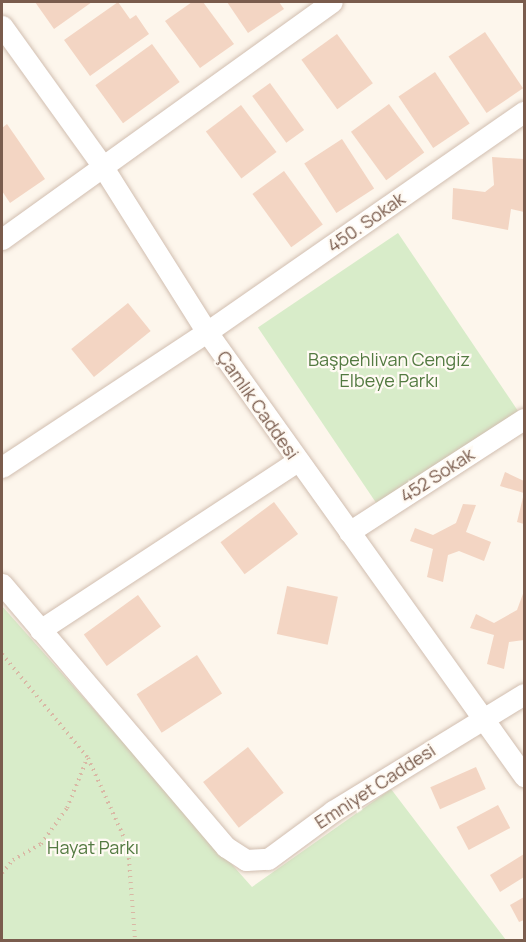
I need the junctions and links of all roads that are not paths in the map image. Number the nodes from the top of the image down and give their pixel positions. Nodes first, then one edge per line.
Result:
1 (332, 2) edge
2 (2, 26) edge
3 (525, 112) edge
4 (101, 164) junction
5 (2, 238) edge
6 (207, 332) junction
7 (525, 419) edge
8 (297, 460) junction
9 (2, 466) edge
10 (350, 532) junction
11 (2, 584) edge
12 (40, 630) junction
13 (525, 694) edge
14 (483, 717) junction
15 (525, 776) edge

1 - 4 street
2 - 4 street, Çamlık Caddesi
3 - 6 street, 450. Sokak
4 - 5 street
4 - 6 street, Çamlık Caddesi
6 - 8 street, Çamlık Caddesi
6 - 9 street, 450. Sokak
7 - 10 street, 452 Sokak
8 - 10 street, Çamlık Caddesi
8 - 12 street
10 - 14 street, Çamlık Caddesi
11 - 12 street
12 - 14 street, Emniyet Caddesi
13 - 14 street, Emniyet Caddesi
14 - 15 street, Çamlık Caddesi

